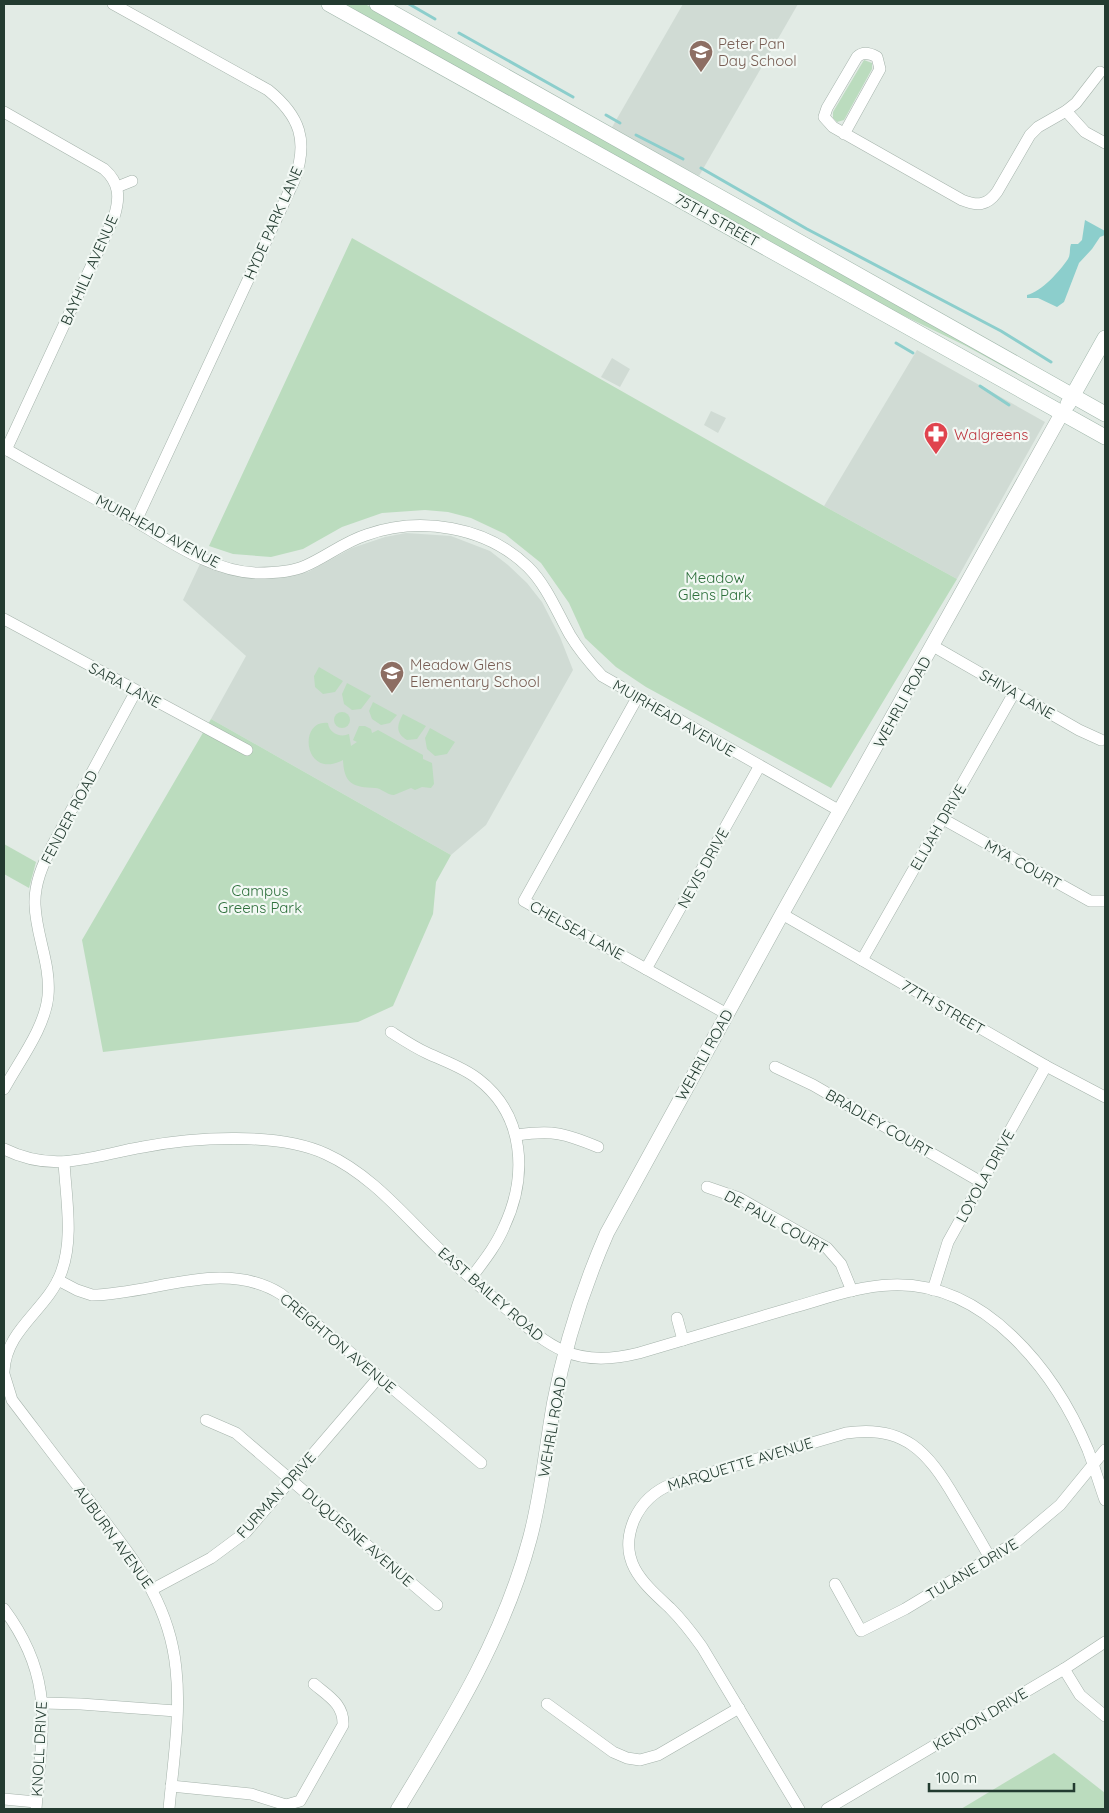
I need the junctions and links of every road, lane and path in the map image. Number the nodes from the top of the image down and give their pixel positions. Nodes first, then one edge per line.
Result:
1 (113, 4) edge
2 (329, 4) edge
3 (377, 4) edge
4 (1100, 72) dead end
5 (1066, 111) junction
6 (5, 115) edge
7 (844, 134) junction
8 (1105, 143) edge
9 (132, 180) dead end
10 (117, 187) junction
11 (1105, 338) edge
12 (1072, 396) junction
13 (1062, 413) junction
14 (1105, 414) edge
15 (1105, 437) edge
16 (5, 449) edge
17 (136, 521) junction
18 (4, 619) edge
19 (933, 646) junction
20 (136, 691) junction
21 (1014, 693) junction
22 (637, 698) junction
23 (1104, 740) edge
24 (247, 750) dead end
25 (759, 766) junction
26 (840, 812) junction
27 (943, 818) junction
28 (1105, 901) edge
29 (782, 914) junction
30 (862, 960) junction
31 (646, 969) junction
32 (727, 1014) junction
33 (390, 1032) dead end
34 (1046, 1066) junction
35 (775, 1067) dead end
36 (4, 1089) edge
37 (1105, 1097) edge
38 (517, 1135) junction
39 (598, 1148) dead end
40 (4, 1149) edge
41 (64, 1162) junction
42 (981, 1182) junction
43 (707, 1187) dead end
44 (471, 1278) junction
45 (58, 1280) junction
46 (933, 1290) junction
47 (852, 1291) junction
48 (676, 1318) dead end
49 (683, 1340) junction
50 (566, 1352) junction
51 (4, 1372) edge
52 (379, 1377) junction
53 (206, 1420) dead end
54 (1105, 1450) edge
55 (480, 1463) dead end
56 (1093, 1466) junction
57 (292, 1480) junction
58 (1105, 1500) edge
59 (990, 1558) junction
60 (835, 1584) dead end
61 (153, 1589) junction
62 (437, 1604) dead end
63 (4, 1609) edge
64 (1105, 1642) edge
65 (1064, 1669) junction
66 (314, 1684) dead end
67 (43, 1703) junction
68 (547, 1704) dead end
69 (739, 1708) junction
70 (176, 1711) junction
71 (1105, 1716) edge
72 (171, 1786) junction
73 (4, 1799) edge
74 (36, 1806) edge
75 (297, 1807) edge
76 (169, 1809) edge
77 (398, 1809) edge
78 (799, 1809) edge
79 (827, 1809) edge

1 - 17 street, HYDE PARK LANE
2 - 13 main road, 75TH STREET
3 - 12 main road, 75TH STREET
4 - 5 street
5 - 7 street
5 - 8 street
6 - 10 street
7 - 7 street
9 - 10 street
10 - 16 street, BAYHILL AVENUE
11 - 12 main road, WEHRLI ROAD
12 - 13 main road, WEHRLI ROAD
12 - 14 main road, 75TH STREET
13 - 15 main road, 75TH STREET
13 - 19 street, WEHRLI ROAD
16 - 17 street, MUIRHEAD AVENUE
17 - 22 street, MUIRHEAD AVENUE
18 - 20 street, SARA LANE
19 - 21 street, SHIVA LANE
19 - 26 street, WEHRLI ROAD
20 - 24 street, SARA LANE
20 - 36 street, FENDER ROAD
21 - 23 street, SHIVA LANE
21 - 27 street, ELIJAH DRIVE
22 - 25 street, MUIRHEAD AVENUE
22 - 31 street, CHELSEA LANE
25 - 26 street, MUIRHEAD AVENUE
25 - 31 street, NEVIS DRIVE
26 - 29 street, WEHRLI ROAD
27 - 28 street, MYA COURT
27 - 30 street, ELIJAH DRIVE
29 - 30 street, 77TH STREET
29 - 32 street, WEHRLI ROAD
30 - 34 street, 77TH STREET
31 - 32 street, CHELSEA LANE
32 - 50 street, WEHRLI ROAD
33 - 38 street
34 - 37 street, 77TH STREET
34 - 42 street, LOYOLA DRIVE
35 - 42 street, BRADLEY COURT
38 - 39 street
38 - 44 street
40 - 41 street, EAST BAILEY ROAD
41 - 44 street, EAST BAILEY ROAD
41 - 45 street, AUBURN AVENUE
42 - 46 street, LOYOLA DRIVE
43 - 47 street, DE PAUL COURT
44 - 50 street, EAST BAILEY ROAD
45 - 51 street, AUBURN AVENUE
45 - 52 street, CREIGHTON AVENUE
46 - 47 street, EAST BAILEY ROAD
46 - 56 street, EAST BAILEY ROAD
47 - 49 street, EAST BAILEY ROAD
48 - 49 street
49 - 50 street, EAST BAILEY ROAD
50 - 77 street, WEHRLI ROAD
51 - 61 street, AUBURN AVENUE
52 - 55 street, CREIGHTON AVENUE
52 - 57 street, FURMAN DRIVE
53 - 57 street, DUQUESNE AVENUE
54 - 56 street, TULANE DRIVE
56 - 58 street, EAST BAILEY ROAD
56 - 59 street, TULANE DRIVE
57 - 61 street, FURMAN DRIVE
57 - 62 street, DUQUESNE AVENUE
59 - 60 street, TULANE DRIVE
59 - 69 street, MARQUETTE AVENUE
61 - 70 street, AUBURN AVENUE
63 - 67 street, KNOLL DRIVE
64 - 65 street, KENYON DRIVE
65 - 71 street
65 - 79 street, KENYON DRIVE
66 - 75 street
67 - 70 street
67 - 74 street, KNOLL DRIVE
68 - 69 street
69 - 78 street, MARQUETTE AVENUE
70 - 72 street, AUBURN AVENUE
72 - 75 street
72 - 76 street, AUBURN AVENUE
73 - 74 street

